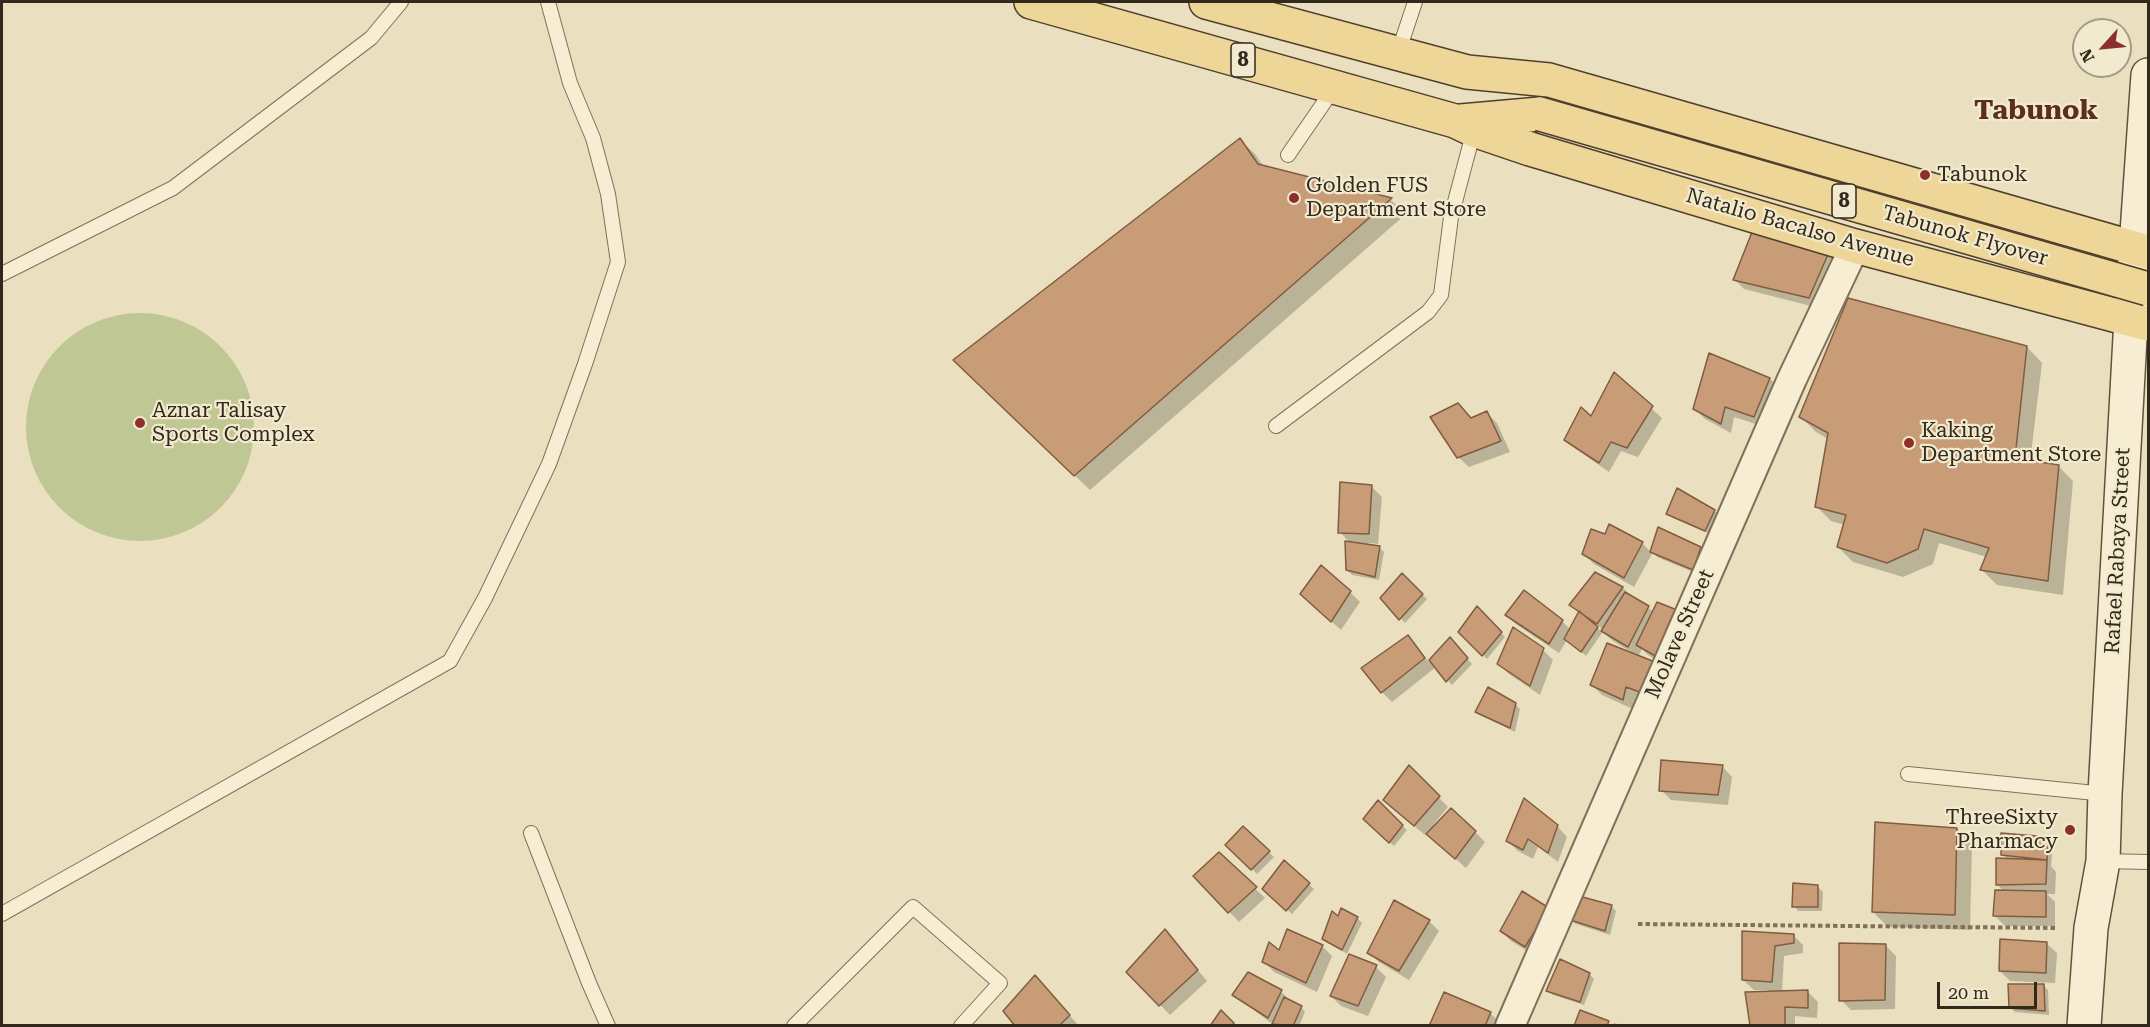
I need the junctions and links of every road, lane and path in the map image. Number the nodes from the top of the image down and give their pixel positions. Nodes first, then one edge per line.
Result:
1 (401, 2) edge
2 (548, 2) edge
3 (1031, 2) edge
4 (1206, 2) edge
5 (1415, 2) edge
6 (1398, 53) junction
7 (1467, 72) junction
8 (2148, 75) edge
9 (1335, 86) junction
10 (1540, 114) junction
11 (1464, 126) junction
12 (1288, 155) dead end
13 (1855, 246) junction
14 (2142, 250) edge
15 (2, 274) edge
16 (2148, 289) edge
17 (2140, 321) edge
18 (1276, 426) dead end
19 (1908, 774) dead end
20 (2104, 794) junction
21 (531, 833) dead end
22 (2103, 861) junction
23 (2148, 862) edge
24 (2, 914) edge
25 (1638, 924) dead end
26 (2091, 928) junction
27 (608, 1026) edge
28 (794, 1026) edge
29 (961, 1026) edge
30 (1510, 1026) edge
31 (2084, 1026) edge

1 - 15 lane
2 - 24 lane
3 - 9 main road, Natalio Bacalso Avenue / 8
4 - 6 main road, 8
5 - 6 lane
6 - 7 main road, 8
7 - 10 main road, 8
7 - 14 main road
8 - 14 main road, Rafael Rabaya Street
9 - 11 main road, Natalio Bacalso Avenue / 8
9 - 12 lane
10 - 11 main road, Natalio Bacalso Avenue / 8
10 - 16 main road, Tabunok Flyover / 8, bridge
11 - 13 main road, Natalio Bacalso Avenue
11 - 18 lane
13 - 17 main road, Natalio Bacalso Avenue
13 - 30 street, Molave Street
14 - 17 main road, Rafael Rabaya Street
17 - 20 main road, Rafael Rabaya Street
19 - 20 lane
20 - 22 main road, Rafael Rabaya Street
21 - 27 lane
22 - 23 lane
22 - 26 main road, Rafael Rabaya Street
25 - 26 path
26 - 31 main road, Rafael Rabaya Street
28 - 29 lane

